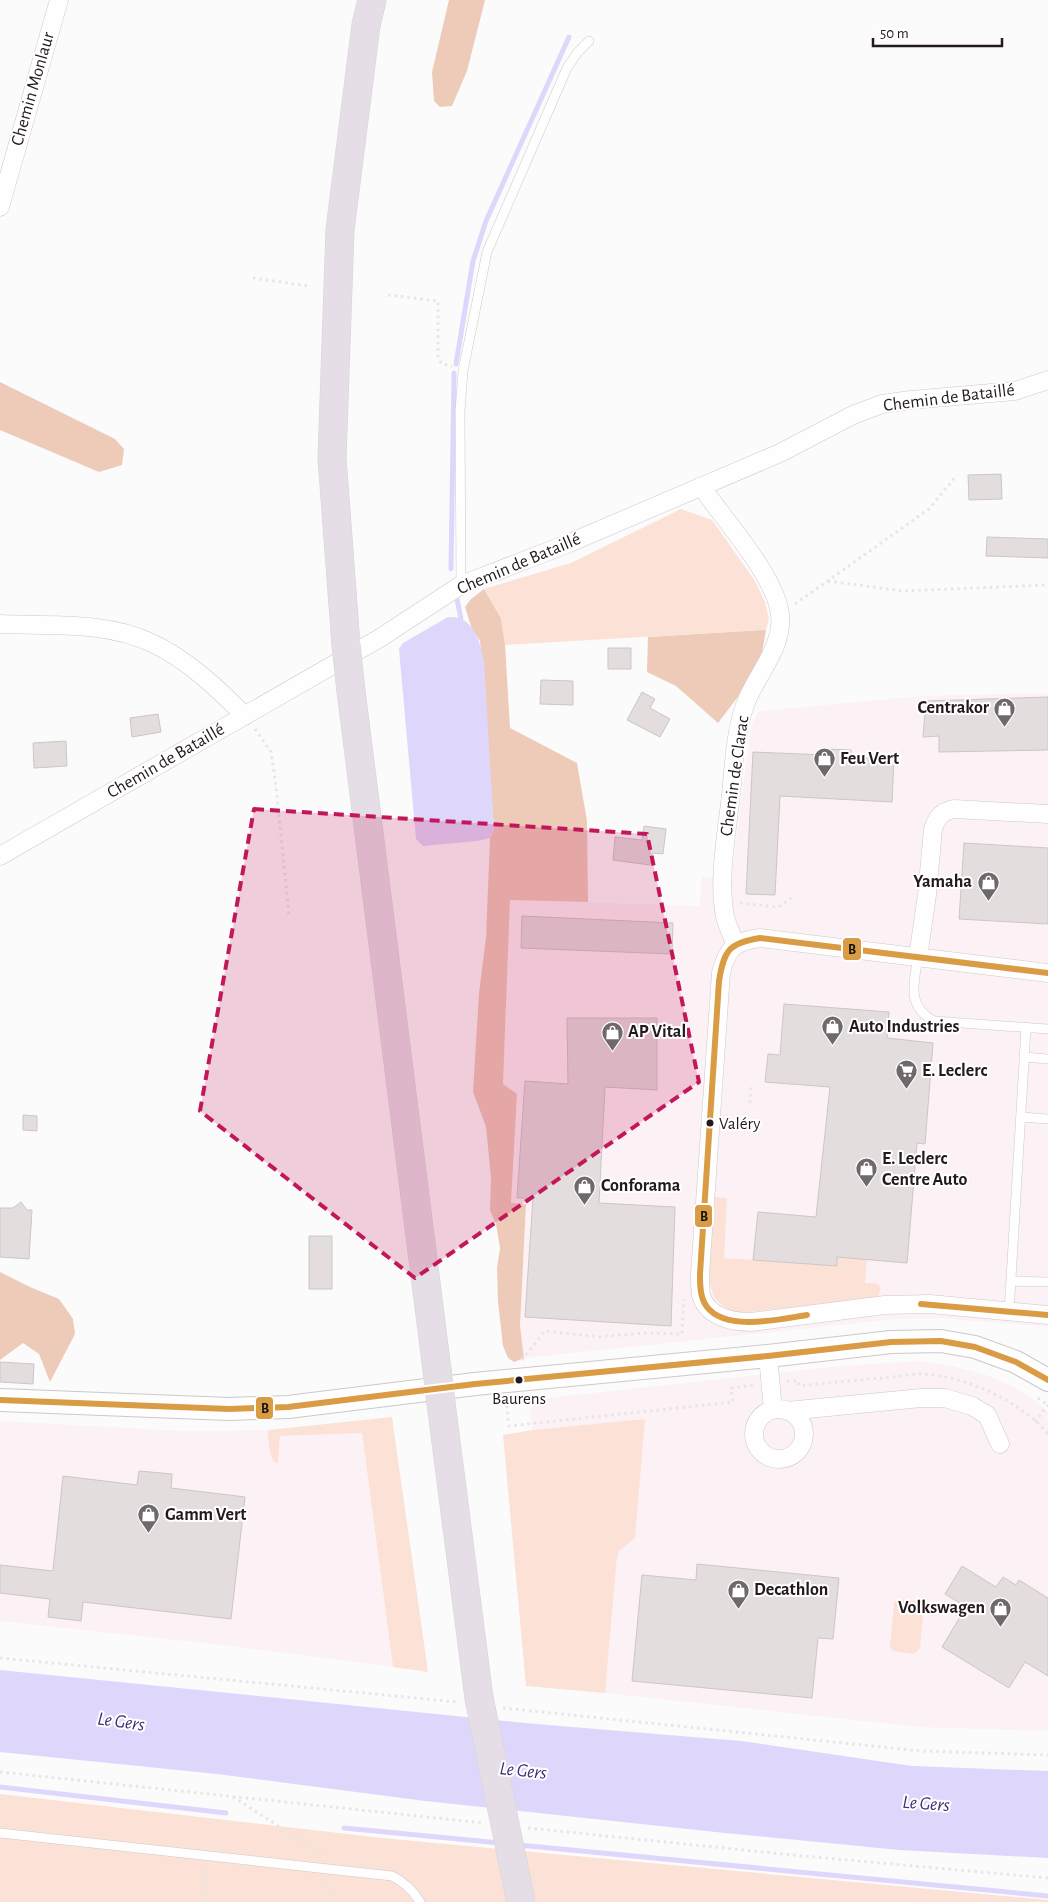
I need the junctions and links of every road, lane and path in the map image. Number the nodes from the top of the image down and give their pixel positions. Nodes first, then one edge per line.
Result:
1 (59, 0) edge
2 (372, 0) edge
3 (589, 41) dead end
4 (0, 207) edge
5 (253, 278) dead end
6 (308, 286) dead end
7 (388, 294) dead end
8 (463, 371) junction
9 (1048, 380) edge
10 (957, 475) dead end
11 (701, 486) junction
12 (827, 581) junction
13 (461, 585) junction
14 (1048, 585) edge
15 (780, 614) junction
16 (0, 624) edge
17 (245, 716) junction
18 (1048, 814) edge
19 (0, 856) edge
20 (793, 897) dead end
21 (724, 902) junction
22 (289, 914) dead end
23 (736, 944) junction
24 (918, 957) junction
25 (1048, 974) edge
26 (1026, 1028) junction
27 (1048, 1029) edge
28 (1024, 1057) junction
29 (1048, 1059) edge
30 (751, 1084) dead end
31 (750, 1103) dead end
32 (1020, 1117) junction
33 (1048, 1119) edge
34 (1011, 1281) junction
35 (1048, 1282) edge
36 (684, 1295) dead end
37 (1010, 1312) junction
38 (1048, 1315) edge
39 (768, 1356) junction
40 (1048, 1380) edge
41 (504, 1381) junction
42 (0, 1400) edge
43 (1047, 1406) edge
44 (1035, 1422) dead end
45 (1000, 1444) dead end
46 (0, 1658) edge
47 (478, 1703) junction
48 (1048, 1755) edge
49 (232, 1797) dead end
50 (0, 1833) edge
51 (208, 1855) junction
52 (325, 1868) junction
53 (203, 1902) edge
54 (331, 1902) edge
55 (420, 1902) edge
56 (521, 1902) edge

1 - 4 street, Chemin Monlaur
2 - 47 highway, bridge
3 - 8 lane
5 - 6 path
7 - 8 path
8 - 13 lane
9 - 11 street, Chemin de Bataillé
10 - 12 path
11 - 13 street, Chemin de Bataillé
11 - 15 street, Chemin de Clarac
12 - 14 path
12 - 15 path
13 - 17 street, Chemin de Bataillé
15 - 21 street, Chemin de Clarac
16 - 17 street
17 - 19 street, Chemin de Bataillé
17 - 22 path
18 - 24 street
20 - 21 path
21 - 23 street, Chemin de Clarac
23 - 24 street
23 - 37 street
24 - 25 street
24 - 26 lane
26 - 27 lane
26 - 28 lane
28 - 29 lane
28 - 32 lane
30 - 31 path
32 - 33 lane
32 - 34 lane
34 - 35 lane
34 - 37 lane
36 - 41 path
37 - 38 street
39 - 40 street
39 - 41 street
39 - 45 street
41 - 42 street
43 - 44 path
46 - 47 path
47 - 48 path
47 - 56 highway, bridge
49 - 52 path
50 - 51 lane
51 - 52 lane
51 - 53 path
52 - 54 path
52 - 55 lane

